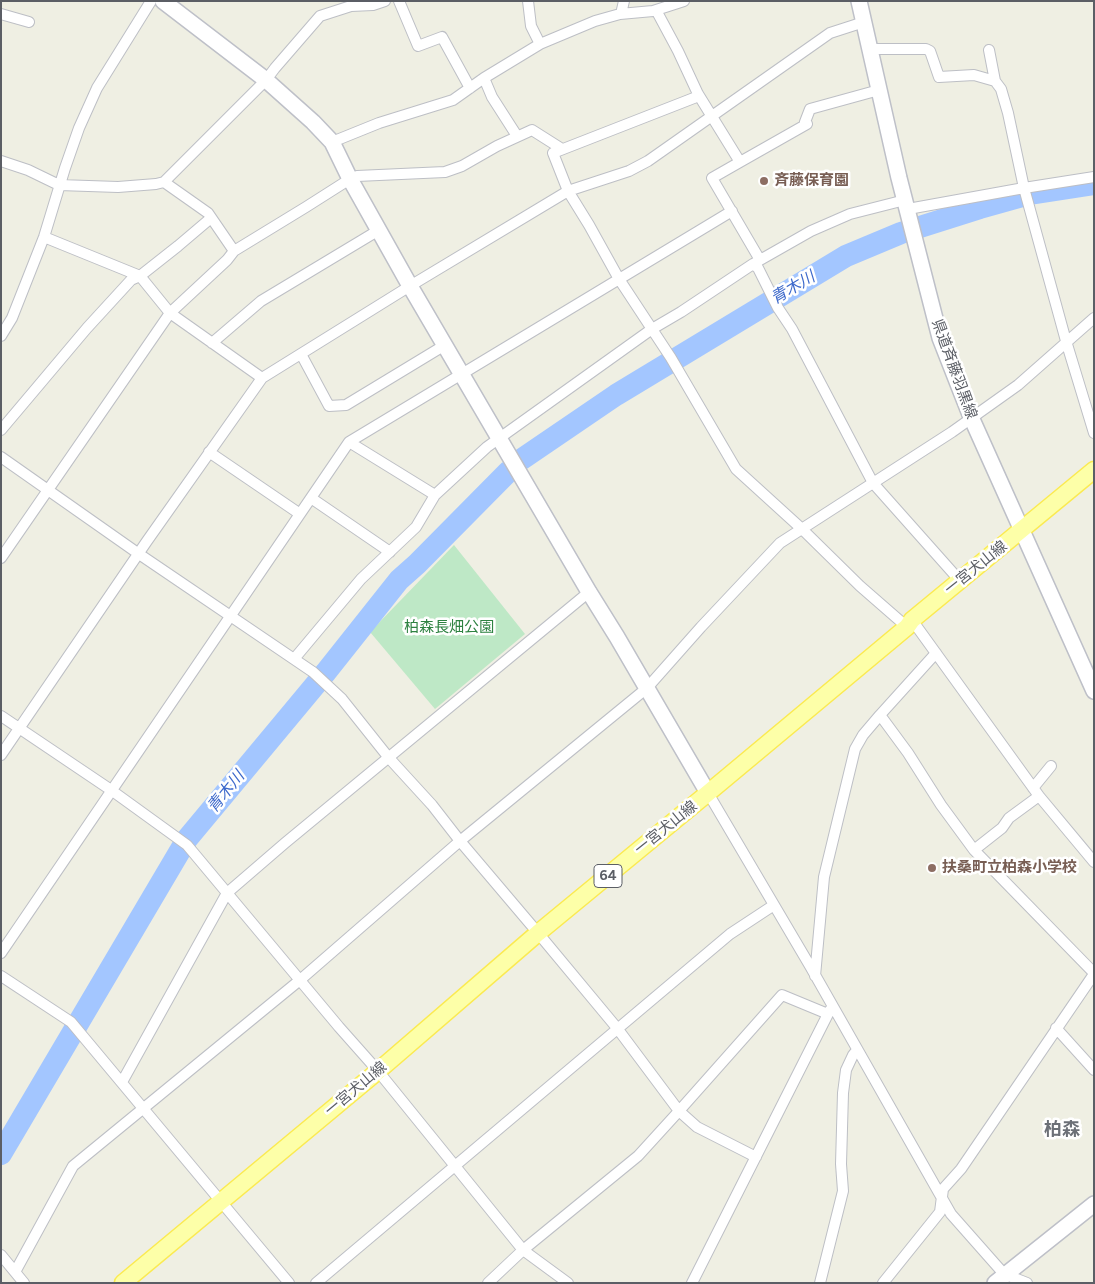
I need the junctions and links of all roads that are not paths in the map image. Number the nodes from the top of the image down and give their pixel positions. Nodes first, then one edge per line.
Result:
1 (151, 1) edge
2 (163, 1) edge
3 (386, 1) edge
4 (399, 1) edge
5 (528, 1) edge
6 (624, 1) edge
7 (684, 1) edge
8 (859, 1) edge
9 (350, 3) edge
10 (656, 10) junction
11 (1, 14) edge
12 (621, 14) junction
13 (29, 22) dead end
14 (864, 22) junction
15 (540, 44) junction
16 (870, 49) junction
17 (988, 50) dead end
18 (484, 78) junction
19 (266, 80) junction
20 (995, 80) junction
21 (470, 88) junction
22 (879, 90) junction
23 (699, 96) junction
24 (712, 116) junction
25 (517, 136) junction
26 (332, 142) junction
27 (562, 149) junction
28 (1, 161) edge
29 (740, 162) junction
30 (1094, 177) edge
31 (350, 179) junction
32 (164, 182) junction
33 (60, 185) junction
34 (1024, 188) junction
35 (568, 191) junction
36 (906, 204) junction
37 (732, 211) junction
38 (211, 218) junction
39 (379, 230) junction
40 (44, 236) junction
41 (234, 250) junction
42 (757, 262) junction
43 (140, 276) junction
44 (620, 279) junction
45 (410, 286) junction
46 (170, 313) junction
47 (1094, 318) edge
48 (652, 329) junction
49 (1, 336) edge
50 (1066, 341) junction
51 (212, 342) junction
52 (445, 345) junction
53 (301, 354) junction
54 (461, 373) junction
55 (262, 378) junction
56 (971, 417) junction
57 (1, 430) edge
58 (1094, 433) edge
59 (500, 438) junction
60 (349, 442) junction
61 (210, 452) junction
62 (1, 456) edge
63 (1094, 470) edge
64 (873, 483) junction
65 (48, 489) junction
66 (435, 495) junction
67 (311, 498) junction
68 (300, 514) junction
69 (802, 530) junction
70 (1021, 531) junction
71 (390, 552) junction
72 (138, 554) junction
73 (1, 558) edge
74 (960, 582) junction
75 (588, 592) junction
76 (232, 615) junction
77 (909, 624) junction
78 (936, 653) junction
79 (294, 659) junction
80 (647, 688) junction
81 (1094, 691) edge
82 (880, 715) junction
83 (1, 716) edge
84 (19, 729) junction
85 (1, 755) edge
86 (389, 758) junction
87 (1051, 766) dead end
88 (111, 790) junction
89 (1036, 792) junction
90 (708, 793) junction
91 (460, 841) junction
92 (974, 850) junction
93 (1094, 862) edge
94 (227, 893) junction
95 (774, 905) junction
96 (538, 933) junction
97 (1, 953) edge
98 (1094, 973) edge
99 (1, 976) edge
100 (816, 976) junction
101 (300, 980) junction
102 (830, 1011) junction
103 (617, 1028) junction
104 (1056, 1028) junction
105 (857, 1050) junction
106 (1094, 1070) edge
107 (378, 1071) junction
108 (122, 1082) junction
109 (143, 1107) junction
110 (680, 1111) junction
111 (756, 1157) junction
112 (454, 1165) junction
113 (942, 1200) junction
114 (221, 1202) junction
115 (1094, 1204) edge
116 (523, 1250) junction
117 (1, 1254) edge
118 (15, 1272) junction
119 (999, 1279) edge
120 (695, 1282) edge
121 (24, 1283) edge
122 (123, 1283) edge
123 (289, 1283) edge
124 (316, 1283) edge
125 (488, 1283) edge
126 (568, 1283) edge
127 (820, 1283) edge
128 (883, 1283) edge
129 (1027, 1283) edge

1 - 33 street
2 - 19 street
3 - 9 street
4 - 21 street
5 - 15 street
6 - 12 street
7 - 10 street
8 - 14 street, 県道斉藤羽黒線
9 - 19 street
10 - 12 street
10 - 23 street
11 - 13 street
12 - 15 street
14 - 16 street, 県道斉藤羽黒線
14 - 24 street
15 - 18 street
16 - 20 street
16 - 22 street, 県道斉藤羽黒線
17 - 20 street
18 - 21 street
18 - 25 street
19 - 26 street
19 - 32 street
20 - 34 street
21 - 26 street
22 - 29 street
22 - 36 street, 県道斉藤羽黒線
23 - 24 street
23 - 27 street
24 - 29 street
24 - 35 street
25 - 27 street
25 - 31 street
26 - 31 street
27 - 35 street
28 - 33 street
29 - 37 street
30 - 34 street
31 - 39 street
31 - 41 street
32 - 33 street
32 - 38 street
33 - 40 street
34 - 36 street
34 - 50 street
35 - 44 street
35 - 45 street
36 - 42 street
36 - 56 street, 県道斉藤羽黒線
37 - 42 street
37 - 44 street
38 - 41 street
38 - 43 street
39 - 45 street
39 - 51 street
40 - 43 street
40 - 49 street
41 - 46 street
42 - 48 street
42 - 64 street
43 - 46 street
43 - 57 street
44 - 48 street
44 - 54 street
45 - 52 street
45 - 53 street
46 - 51 street
46 - 65 street
47 - 50 street
48 - 59 street
48 - 69 street
50 - 56 street
50 - 58 street
51 - 55 street
52 - 53 street
52 - 54 street
53 - 55 street
54 - 59 street
54 - 60 street
55 - 61 street
56 - 64 street
56 - 70 street, 県道斉藤羽黒線
59 - 66 street
59 - 75 street
60 - 66 street
60 - 67 street
61 - 68 street
61 - 72 street
62 - 65 street
63 - 70 main road, 一宮犬山線 / 64
64 - 69 street
64 - 74 street
65 - 72 street
65 - 73 street
66 - 71 street
67 - 68 street
67 - 71 street
68 - 76 street
69 - 77 street
69 - 80 street
70 - 74 main road, 一宮犬山線 / 64
70 - 81 street, 県道斉藤羽黒線
71 - 79 street
72 - 76 street
72 - 84 street
74 - 77 main road, 一宮犬山線 / 64
75 - 80 street
75 - 86 street
76 - 79 street
76 - 88 street
77 - 78 street
77 - 90 main road, 一宮犬山線 / 64
78 - 82 street
78 - 89 street
79 - 86 street
80 - 90 street
80 - 91 street
82 - 92 street
82 - 100 street
83 - 84 street
84 - 85 street
84 - 88 street
86 - 91 street
86 - 94 street
87 - 89 street
88 - 94 street
88 - 97 street
89 - 92 street
89 - 93 street
90 - 95 street
90 - 96 main road, 一宮犬山線 / 64
91 - 96 street
91 - 101 street
92 - 98 street
94 - 101 street
94 - 108 street
95 - 100 street
95 - 103 street
96 - 103 street
96 - 107 main road, 一宮犬山線 / 64
98 - 104 street
99 - 108 street
100 - 102 street
101 - 107 street
101 - 109 street
102 - 105 street
102 - 110 street
102 - 111 street
103 - 110 street
103 - 112 street
104 - 106 street
104 - 113 street
105 - 113 street
105 - 127 street
107 - 112 street
107 - 114 main road, 一宮犬山線 / 64
108 - 109 street
109 - 114 street
109 - 118 street
110 - 111 street
110 - 116 street
111 - 120 street
112 - 116 street
112 - 124 street
113 - 119 street
113 - 128 street
114 - 122 main road, 一宮犬山線 / 64
114 - 123 street
115 - 119 street
116 - 125 street
116 - 126 street
117 - 118 street
118 - 121 street
119 - 129 street

